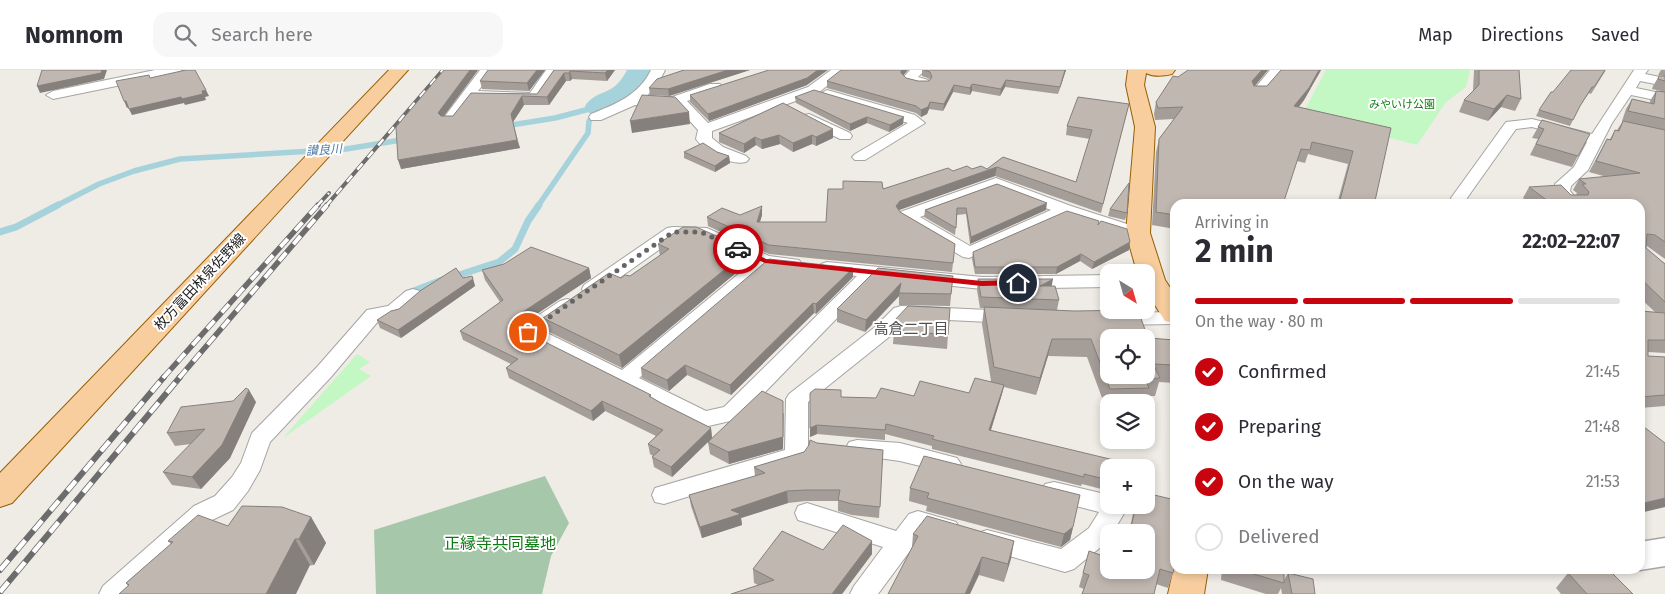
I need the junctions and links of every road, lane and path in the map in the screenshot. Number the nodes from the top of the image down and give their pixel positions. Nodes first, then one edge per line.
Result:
1 (175, 70) edge
2 (399, 70) edge
3 (486, 70) edge
4 (553, 70) edge
5 (658, 70) edge
6 (1137, 70) edge
7 (1153, 70) edge
8 (1166, 70) edge
9 (1277, 70) edge
10 (833, 71) edge
11 (1639, 73) edge
12 (1665, 82) edge
13 (724, 84) edge
14 (813, 90) junction
15 (1627, 90) junction
16 (1257, 94) edge
17 (53, 95) dead end
18 (468, 96) junction
19 (1665, 98) edge
20 (635, 101) junction
21 (670, 102) junction
22 (780, 103) junction
23 (596, 117) dead end
24 (449, 120) edge
25 (1605, 123) junction
26 (1622, 127) edge
27 (705, 128) junction
28 (845, 136) dead end
29 (1596, 140) junction
30 (860, 158) dead end
31 (740, 159) dead end
32 (1460, 199) edge
33 (1568, 199) edge
34 (1065, 210) junction
35 (1138, 233) junction
36 (765, 261) junction
37 (1145, 264) edge
38 (872, 272) junction
39 (1100, 281) edge
40 (1155, 288) edge
41 (413, 296) edge
42 (1170, 306) edge
43 (1170, 310) edge
44 (1030, 318) edge
45 (1099, 319) edge
46 (623, 380) junction
47 (836, 446) edge
48 (974, 471) edge
49 (1032, 485) edge
50 (0, 494) edge
51 (664, 495) dead end
52 (1100, 502) edge
53 (807, 513) dead end
54 (1108, 514) edge
55 (902, 543) junction
56 (1665, 552) edge
57 (1645, 555) edge
58 (1189, 574) edge
59 (112, 594) edge
60 (864, 594) edge
61 (1186, 594) edge

1 - 17 street
2 - 50 main road, 枚方富田林泉佐野線
3 - 18 street
4 - 18 street
5 - 20 street
6 - 35 main road
7 - 8 main road
9 - 16 street
10 - 14 street
11 - 12 street
11 - 15 street
13 - 21 street
14 - 22 street
14 - 30 street
15 - 19 street
15 - 25 street
18 - 24 street
20 - 21 street
20 - 23 street
21 - 27 street
22 - 27 street
22 - 28 street
25 - 26 street
25 - 29 street
27 - 31 street
29 - 32 street
29 - 33 street
34 - 34 street
34 - 35 street
35 - 37 main road
36 - 38 street
36 - 46 street
36 - 46 street
38 - 39 street
38 - 46 street
40 - 42 main road
41 - 59 street
43 - 45 street
44 - 51 street
47 - 48 street
49 - 52 street
53 - 55 street
54 - 55 street
55 - 60 street
56 - 57 street
58 - 61 main road

